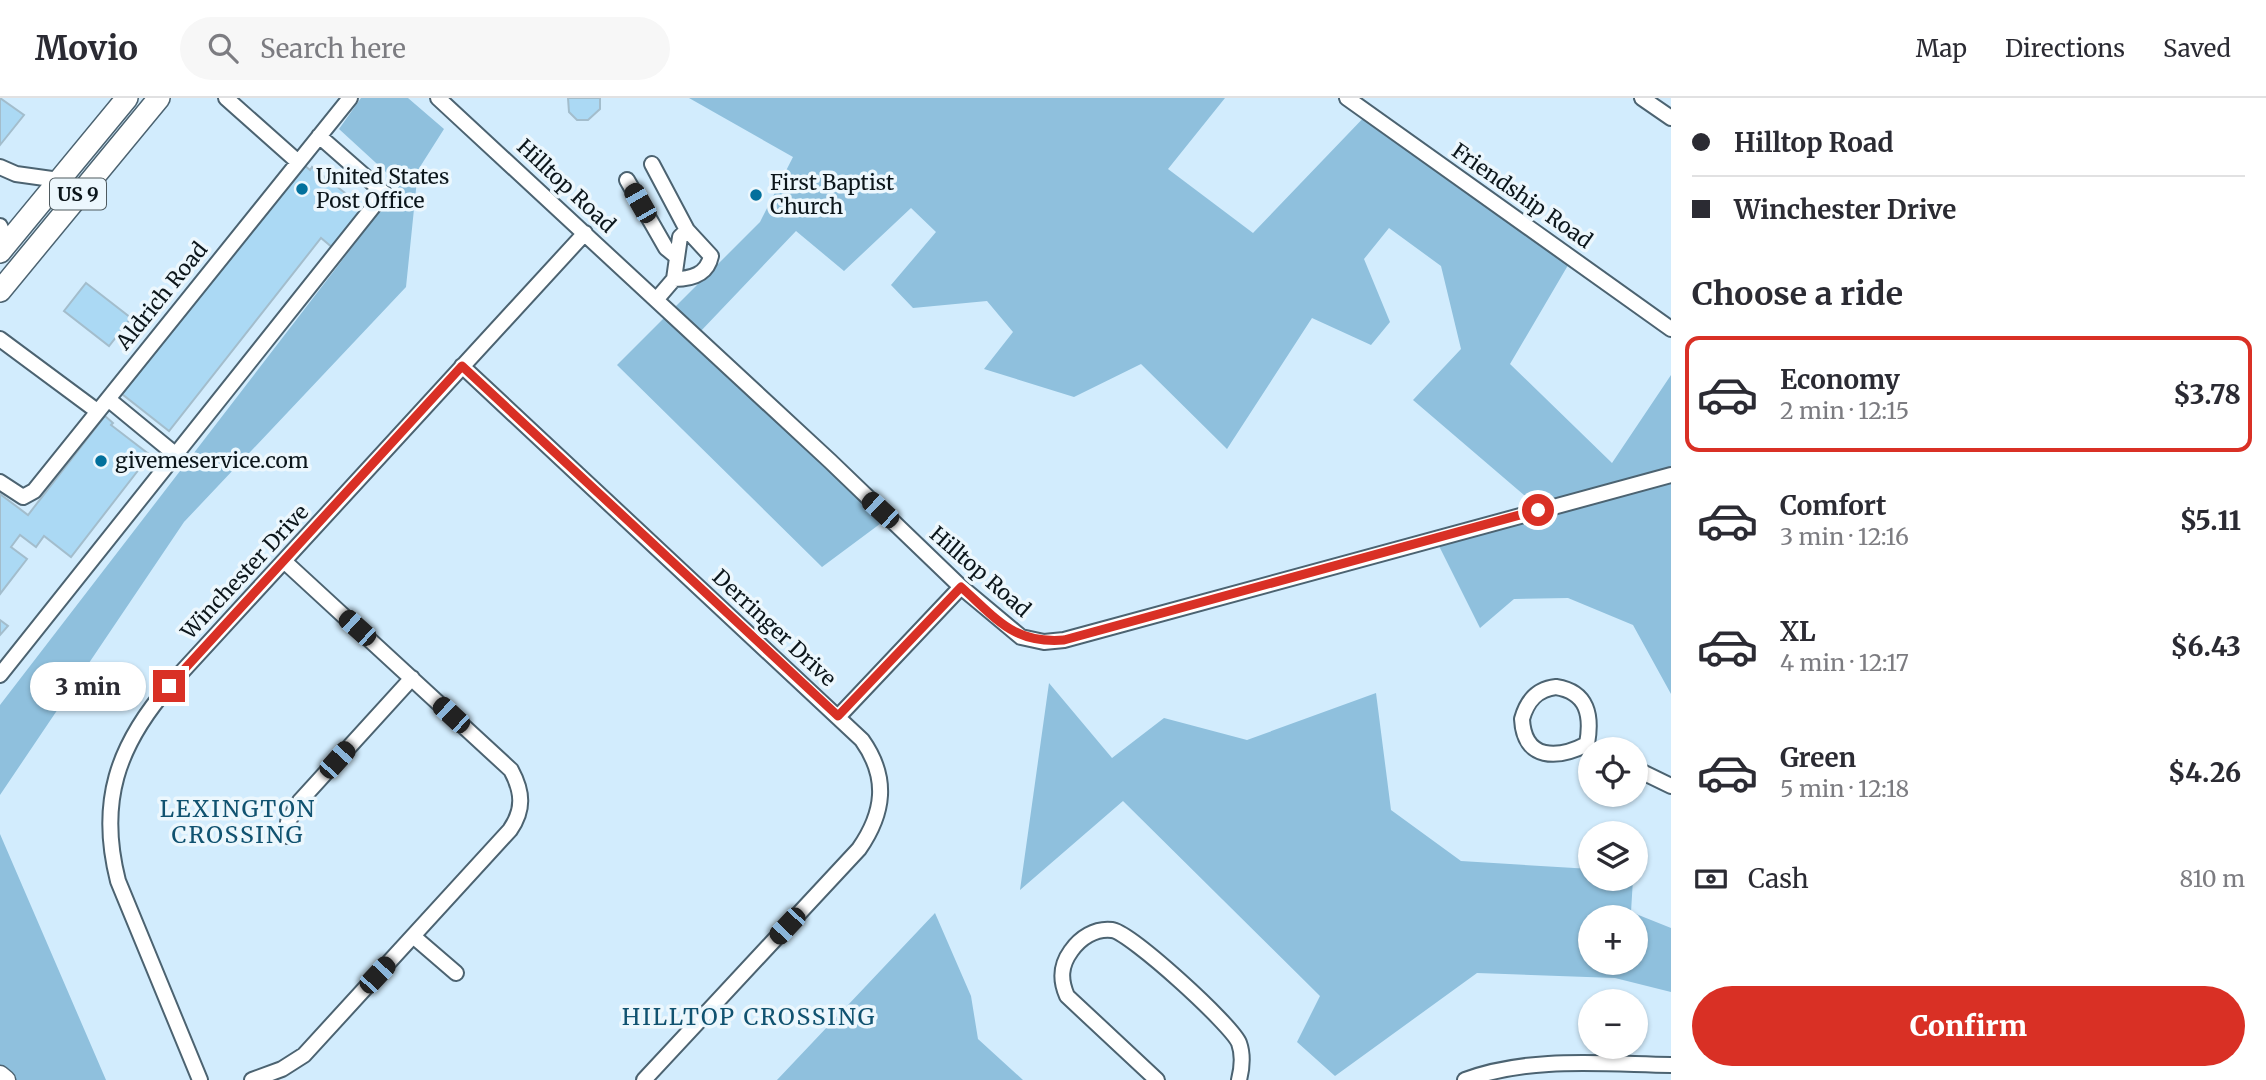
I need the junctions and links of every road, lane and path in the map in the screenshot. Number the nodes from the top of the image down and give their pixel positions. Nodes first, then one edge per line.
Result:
1 (127, 98) edge
2 (159, 98) edge
3 (226, 98) edge
4 (350, 98) edge
5 (438, 98) edge
6 (1348, 98) edge
7 (1642, 98) edge
8 (455, 103) edge
9 (1671, 118) edge
10 (319, 136) junction
11 (298, 162) junction
12 (652, 164) dead end
13 (0, 167) edge
14 (59, 180) junction
15 (627, 180) dead end
16 (687, 230) junction
17 (585, 233) junction
18 (2, 240) edge
19 (677, 257) junction
20 (674, 279) junction
21 (0, 291) edge
22 (656, 300) junction
23 (1671, 329) edge
24 (0, 340) edge
25 (462, 366) junction
26 (108, 399) junction
27 (97, 411) junction
28 (176, 455) junction
29 (1671, 475) edge
30 (0, 482) edge
31 (284, 561) junction
32 (961, 587) junction
33 (0, 675) edge
34 (412, 678) junction
35 (838, 716) junction
36 (1587, 744) joint
37 (1648, 775) edge
38 (1671, 786) edge
39 (287, 836) dead end
40 (414, 936) junction
41 (456, 973) dead end
42 (1671, 1065) edge
43 (0, 1075) edge
44 (6, 1080) edge
45 (200, 1080) edge
46 (252, 1080) edge
47 (644, 1080) edge
48 (1157, 1080) edge
49 (1239, 1080) edge
50 (1465, 1080) edge

1 - 14 highway, US 9
2 - 21 highway, US 9
3 - 11 street
4 - 10 street, Aldrich Road
5 - 8 street, Hilltop Road
6 - 23 street, Friendship Road
7 - 9 street
8 - 17 street, Hilltop Road
10 - 11 street, Aldrich Road
10 - 28 street
11 - 26 street, Aldrich Road
12 - 16 street
13 - 14 street
14 - 18 highway, US 9
15 - 19 street
16 - 19 street
16 - 20 street
17 - 22 street, Hilltop Road
17 - 25 street, Winchester Drive
19 - 20 street
20 - 22 street
22 - 32 street, Hilltop Road
24 - 27 street
25 - 31 street, Winchester Drive
25 - 35 street, Derringer Drive
26 - 27 street, Aldrich Road
26 - 28 street
27 - 30 street, Aldrich Road
28 - 33 street
29 - 32 street, Hilltop Road
31 - 34 street
31 - 45 street, Winchester Drive
32 - 35 street
34 - 39 street
34 - 40 street
35 - 47 street, Derringer Drive
36 - 36 street
37 - 38 street
40 - 41 street
40 - 46 street
42 - 50 street
43 - 44 main road
48 - 49 street

